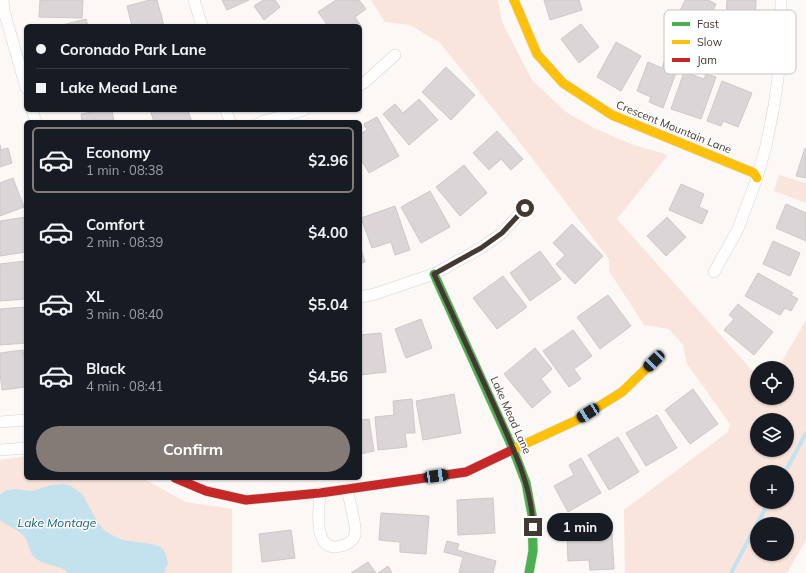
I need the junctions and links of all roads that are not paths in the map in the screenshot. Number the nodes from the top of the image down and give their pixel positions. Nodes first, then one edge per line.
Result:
1 (3, 0) edge
2 (194, 0) edge
3 (514, 0) edge
4 (781, 0) edge
5 (781, 10) edge
6 (201, 24) edge
7 (395, 55) dead end
8 (779, 74) edge
9 (24, 81) edge
10 (362, 84) edge
11 (297, 112) edge
12 (269, 120) edge
13 (756, 178) junction
14 (525, 208) dead end
15 (714, 272) dead end
16 (434, 274) junction
17 (362, 297) edge
18 (654, 361) dead end
19 (24, 420) edge
20 (0, 422) edge
21 (24, 448) edge
22 (513, 449) junction
23 (0, 450) edge
24 (180, 480) edge
25 (346, 489) junction
26 (320, 493) junction
27 (529, 573) edge

1 - 9 street
2 - 6 street
3 - 13 street, Crescent Mountain Lane
4 - 5 street
7 - 10 street
8 - 13 street
11 - 12 street
13 - 15 street
14 - 16 street
16 - 17 street
16 - 22 street, Lake Mead Lane
18 - 22 street
19 - 20 street
21 - 23 street
22 - 25 street
22 - 27 street, Lake Mead Lane
24 - 26 street
25 - 26 street
25 - 26 street

